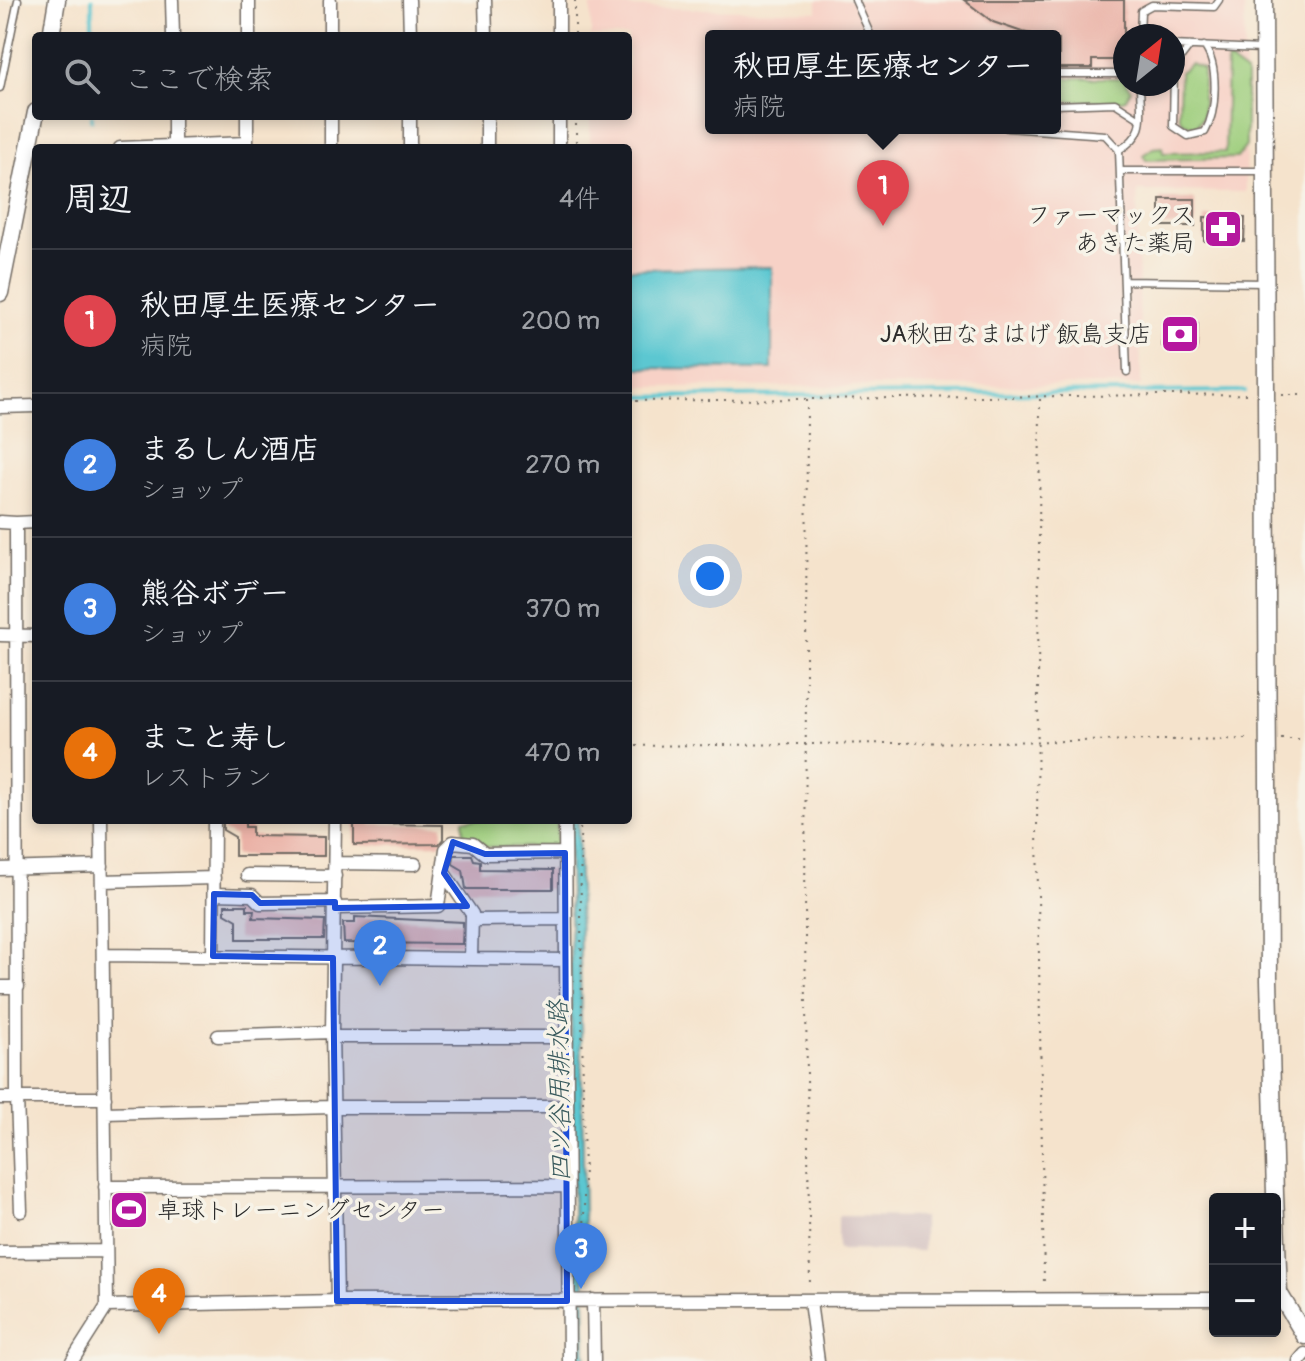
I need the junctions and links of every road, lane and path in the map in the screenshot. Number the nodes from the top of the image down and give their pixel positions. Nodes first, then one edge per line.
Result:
1 (18, 0) edge
2 (57, 0) edge
3 (172, 0) edge
4 (249, 0) edge
5 (330, 0) edge
6 (409, 0) edge
7 (485, 0) edge
8 (559, 0) edge
9 (575, 0) edge
10 (855, 0) edge
11 (1219, 0) edge
12 (1264, 0) edge
13 (1140, 24) edge
14 (868, 30) edge
15 (52, 32) edge
16 (173, 32) edge
17 (249, 32) edge
18 (330, 32) edge
19 (410, 32) edge
20 (486, 32) edge
21 (559, 32) edge
22 (575, 32) edge
23 (1185, 46) edge
24 (1190, 46) junction
25 (1204, 46) junction
26 (1263, 49) junction
27 (1061, 74) edge
28 (1113, 74) edge
29 (0, 88) edge
30 (1140, 96) edge
31 (1061, 105) edge
32 (1140, 119) junction
33 (35, 120) edge
34 (174, 120) edge
35 (247, 120) edge
36 (331, 120) edge
37 (410, 120) edge
38 (487, 120) edge
39 (559, 120) edge
40 (576, 120) edge
41 (1061, 132) edge
42 (33, 144) edge
43 (174, 144) edge
44 (247, 144) edge
45 (331, 144) edge
46 (410, 144) edge
47 (487, 144) edge
48 (559, 144) edge
49 (576, 144) edge
50 (1119, 150) junction
51 (32, 153) edge
52 (1120, 171) junction
53 (1266, 171) junction
54 (30, 174) edge
55 (1125, 281) junction
56 (1267, 283) junction
57 (0, 293) edge
58 (1127, 372) dead end
59 (1268, 394) junction
60 (1305, 395) edge
61 (1040, 399) junction
62 (807, 400) junction
63 (632, 401) edge
64 (32, 406) edge
65 (0, 407) edge
66 (0, 522) edge
67 (32, 522) edge
68 (16, 523) junction
69 (0, 635) edge
70 (18, 635) junction
71 (32, 636) edge
72 (1267, 739) junction
73 (1305, 739) edge
74 (1040, 740) junction
75 (808, 743) junction
76 (632, 746) edge
77 (101, 824) edge
78 (214, 824) edge
79 (335, 824) edge
80 (565, 824) edge
81 (580, 824) edge
82 (565, 853) junction
83 (415, 864) dead end
84 (102, 866) junction
85 (0, 869) edge
86 (335, 869) junction
87 (19, 870) junction
88 (444, 873) junction
89 (247, 875) dead end
90 (214, 878) junction
91 (102, 881) junction
92 (214, 894) junction
93 (335, 905) junction
94 (438, 906) junction
95 (470, 914) junction
96 (565, 919) junction
97 (103, 955) junction
98 (213, 956) junction
99 (333, 958) junction
100 (471, 958) junction
101 (565, 960) junction
102 (0, 987) edge
103 (18, 987) junction
104 (332, 1035) junction
105 (218, 1036) dead end
106 (565, 1037) junction
107 (0, 1098) edge
108 (17, 1098) junction
109 (105, 1098) junction
110 (333, 1107) junction
111 (567, 1107) junction
112 (105, 1113) junction
113 (566, 1186) junction
114 (105, 1187) junction
115 (337, 1187) junction
116 (21, 1211) dead end
117 (106, 1251) junction
118 (0, 1252) edge
119 (1276, 1265) edge
120 (1045, 1299) junction
121 (1209, 1299) edge
122 (1281, 1299) edge
123 (589, 1300) junction
124 (337, 1301) junction
125 (569, 1301) junction
126 (810, 1302) junction
127 (107, 1306) junction
128 (1305, 1336) edge
129 (1305, 1354) edge
130 (72, 1361) edge
131 (569, 1361) edge
132 (594, 1361) edge
133 (818, 1361) edge
134 (1299, 1361) edge

1 - 29 lane
2 - 15 street
3 - 16 street
4 - 17 street
5 - 18 street
6 - 19 street
7 - 20 street
8 - 21 street
9 - 22 path
10 - 14 lane
11 - 13 lane
12 - 26 street
23 - 24 lane
24 - 25 lane
24 - 25 lane
25 - 26 lane
26 - 53 street
27 - 28 lane
30 - 32 lane
31 - 32 lane
32 - 50 lane
33 - 42 street
34 - 43 street
35 - 44 street
36 - 45 street
37 - 46 street
38 - 47 street
39 - 48 street
40 - 49 path
41 - 50 lane
50 - 52 lane
51 - 54 street
52 - 53 lane
52 - 55 lane
53 - 56 street
54 - 57 street
55 - 56 lane
55 - 58 lane
56 - 59 street
59 - 60 path
59 - 61 path
59 - 72 street
61 - 62 path
61 - 74 path
62 - 63 path
62 - 75 path
64 - 65 street
66 - 68 street
67 - 68 street
68 - 70 street
69 - 70 street
70 - 71 street
70 - 87 street
72 - 73 path
72 - 74 path
72 - 119 street
74 - 75 path
74 - 120 path
75 - 76 path
75 - 126 path
77 - 84 street
78 - 90 street
79 - 86 street
80 - 82 street
81 - 123 path
82 - 88 street
82 - 96 street
83 - 86 street
84 - 87 street
84 - 91 street
85 - 87 street
86 - 89 street
86 - 93 street
87 - 103 street
88 - 94 street
88 - 95 street
90 - 91 street
90 - 92 street
91 - 97 street
92 - 93 street
92 - 98 street
93 - 94 street
93 - 99 street
94 - 95 street
95 - 96 street
95 - 100 street
96 - 101 street
97 - 98 street
97 - 109 street
98 - 99 street
99 - 100 street
99 - 104 street
100 - 101 street
101 - 106 street
102 - 103 street
103 - 108 street
104 - 105 street
104 - 106 street
104 - 110 street
106 - 111 street
107 - 108 street
108 - 109 street
108 - 116 street
109 - 112 street
110 - 111 street
110 - 112 street
110 - 115 street
111 - 113 street
112 - 114 street
113 - 115 street
113 - 125 street
114 - 115 street
114 - 117 street
115 - 124 street
117 - 118 street
117 - 127 street
120 - 121 street
120 - 126 street
122 - 128 street
123 - 125 street
123 - 126 street
123 - 132 street
124 - 125 street
124 - 127 street
125 - 131 street
126 - 133 street
127 - 130 street
129 - 134 street

